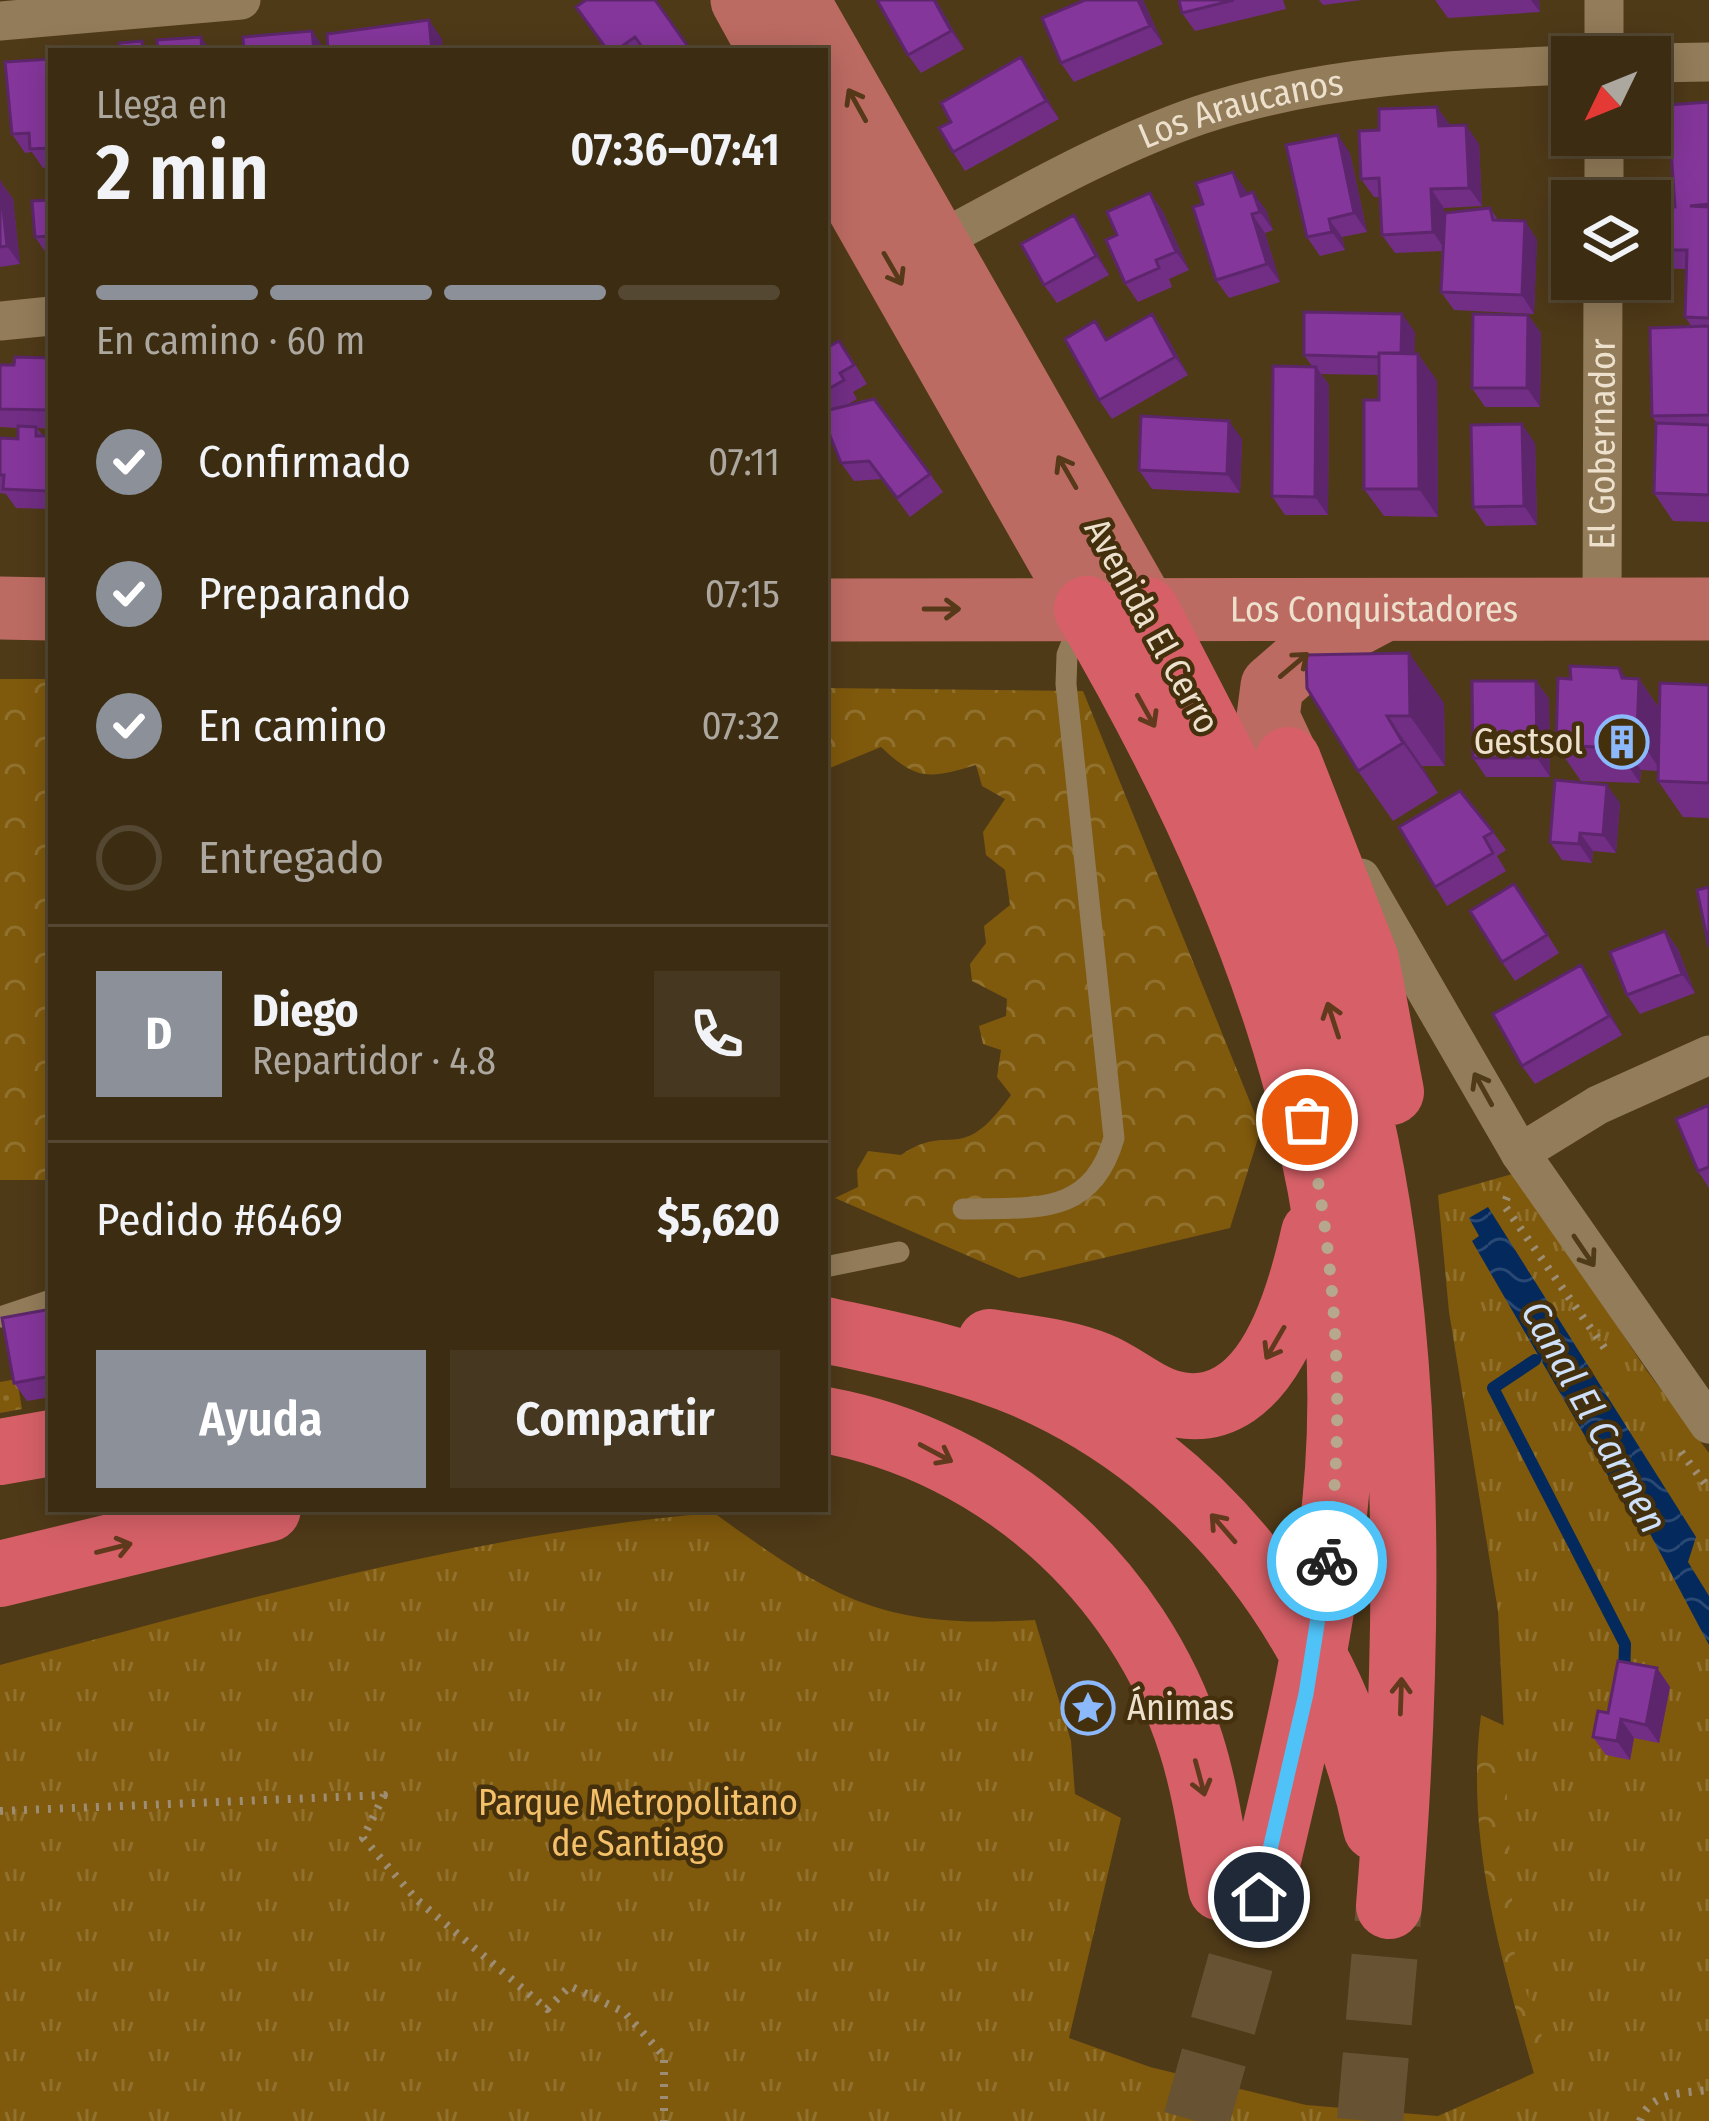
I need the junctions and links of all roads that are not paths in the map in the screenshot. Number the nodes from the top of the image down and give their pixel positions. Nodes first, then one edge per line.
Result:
1 (241, 0) edge
2 (742, 0) edge
3 (797, 0) edge
4 (1604, 0) edge
5 (0, 22) edge
6 (1604, 36) edge
7 (768, 48) edge
8 (824, 48) edge
9 (828, 55) edge
10 (1709, 62) edge
11 (1671, 63) edge
12 (1551, 66) edge
13 (828, 163) edge
14 (935, 243) junction
15 (1603, 300) edge
16 (48, 316) edge
17 (0, 321) edge
18 (0, 608) edge
19 (1602, 608) junction
20 (48, 609) edge
21 (1387, 609) junction
22 (1709, 609) edge
23 (828, 610) edge
24 (1117, 610) junction
25 (1288, 760) junction
26 (1709, 1055) edge
27 (1520, 1153) junction
28 (1321, 1192) junction
29 (963, 1209) dead end
30 (899, 1252) dead end
31 (828, 1266) edge
32 (1388, 1299) junction
33 (48, 1301) edge
34 (0, 1317) edge
35 (828, 1330) edge
36 (828, 1331) edge
37 (828, 1421) edge
38 (1709, 1424) edge
39 (48, 1444) edge
40 (0, 1452) edge
41 (256, 1512) edge
42 (0, 1574) edge

1 - 5 street
2 - 7 main road
8 -> 3 main road, Avenida El Cerro
4 - 6 street
14 -> 9 main road, Avenida El Cerro
10 - 11 street
12 - 14 street, Los Araucanos
13 -> 24 main road, Avenida El Cerro
24 -> 14 main road, Avenida El Cerro
15 - 19 street, El Gobernador
16 - 17 street
18 - 20 main road
19 - 21 main road, Los Conquistadores
19 - 22 main road, Los Conquistadores
21 - 24 main road, Los Conquistadores
25 -> 21 main road
23 -> 24 main road, Los Conquistadores
24 -> 28 highway, Avenida El Cerro
24 - 29 lane
32 -> 24 highway, Avenida El Cerro
27 -> 25 street
25 - 32 highway
26 - 27 street
27 -> 38 street
28 -> 35 highway
37 -> 28 highway, Avenida El Cerro
30 - 31 lane
32 - 36 highway
33 - 34 lane
39 - 40 highway
42 -> 41 highway

